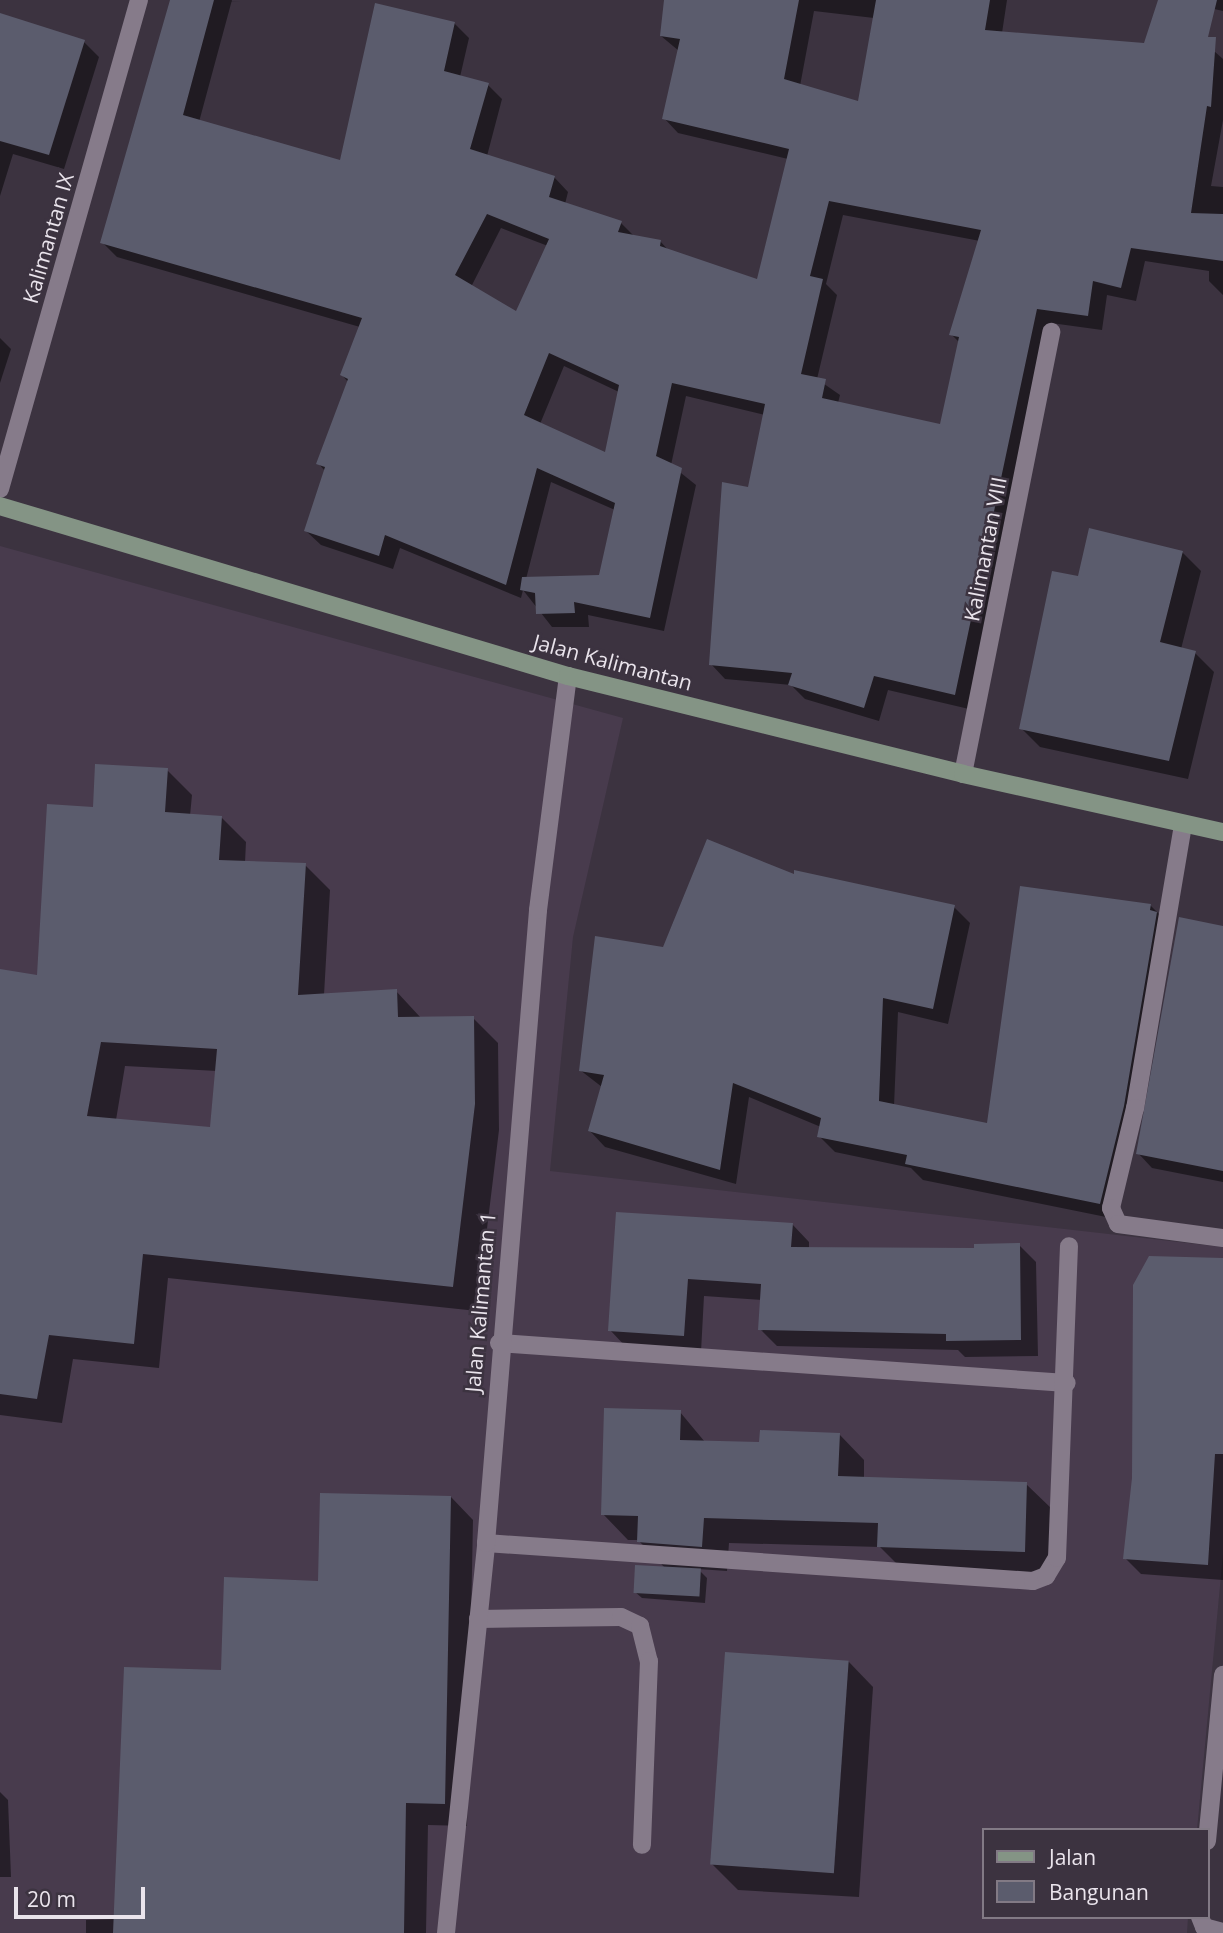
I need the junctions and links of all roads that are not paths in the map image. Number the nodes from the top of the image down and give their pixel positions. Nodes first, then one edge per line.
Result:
1 (139, 0) edge
2 (1051, 332) dead end
3 (0, 489) edge
4 (0, 506) edge
5 (568, 676) junction
6 (963, 774) junction
7 (1183, 825) junction
8 (1223, 832) edge
9 (1223, 1238) edge
10 (1069, 1247) dead end
11 (499, 1343) junction
12 (1067, 1383) junction
13 (486, 1543) junction
14 (478, 1619) junction
15 (1223, 1675) edge
16 (1208, 1828) edge
17 (642, 1845) dead end
18 (1201, 1919) edge
19 (1223, 1932) edge
20 (446, 1933) edge

1 - 3 street, Kalimantan IX
2 - 6 street, Kalimantan VIII
4 - 5 main road, Jalan Kalimantan
5 - 6 main road, Jalan Kalimantan
5 - 11 street, Jalan Kalimantan 1
6 - 7 main road, Jalan Kalimantan
7 - 8 main road, Jalan Kalimantan
7 - 9 street
10 - 12 street
11 - 12 street
11 - 13 street, Jalan Kalimantan 1
12 - 13 street
13 - 14 street, Jalan Kalimantan 1
14 - 17 street
14 - 20 street, Jalan Kalimantan 1
15 - 16 street
18 - 19 street

